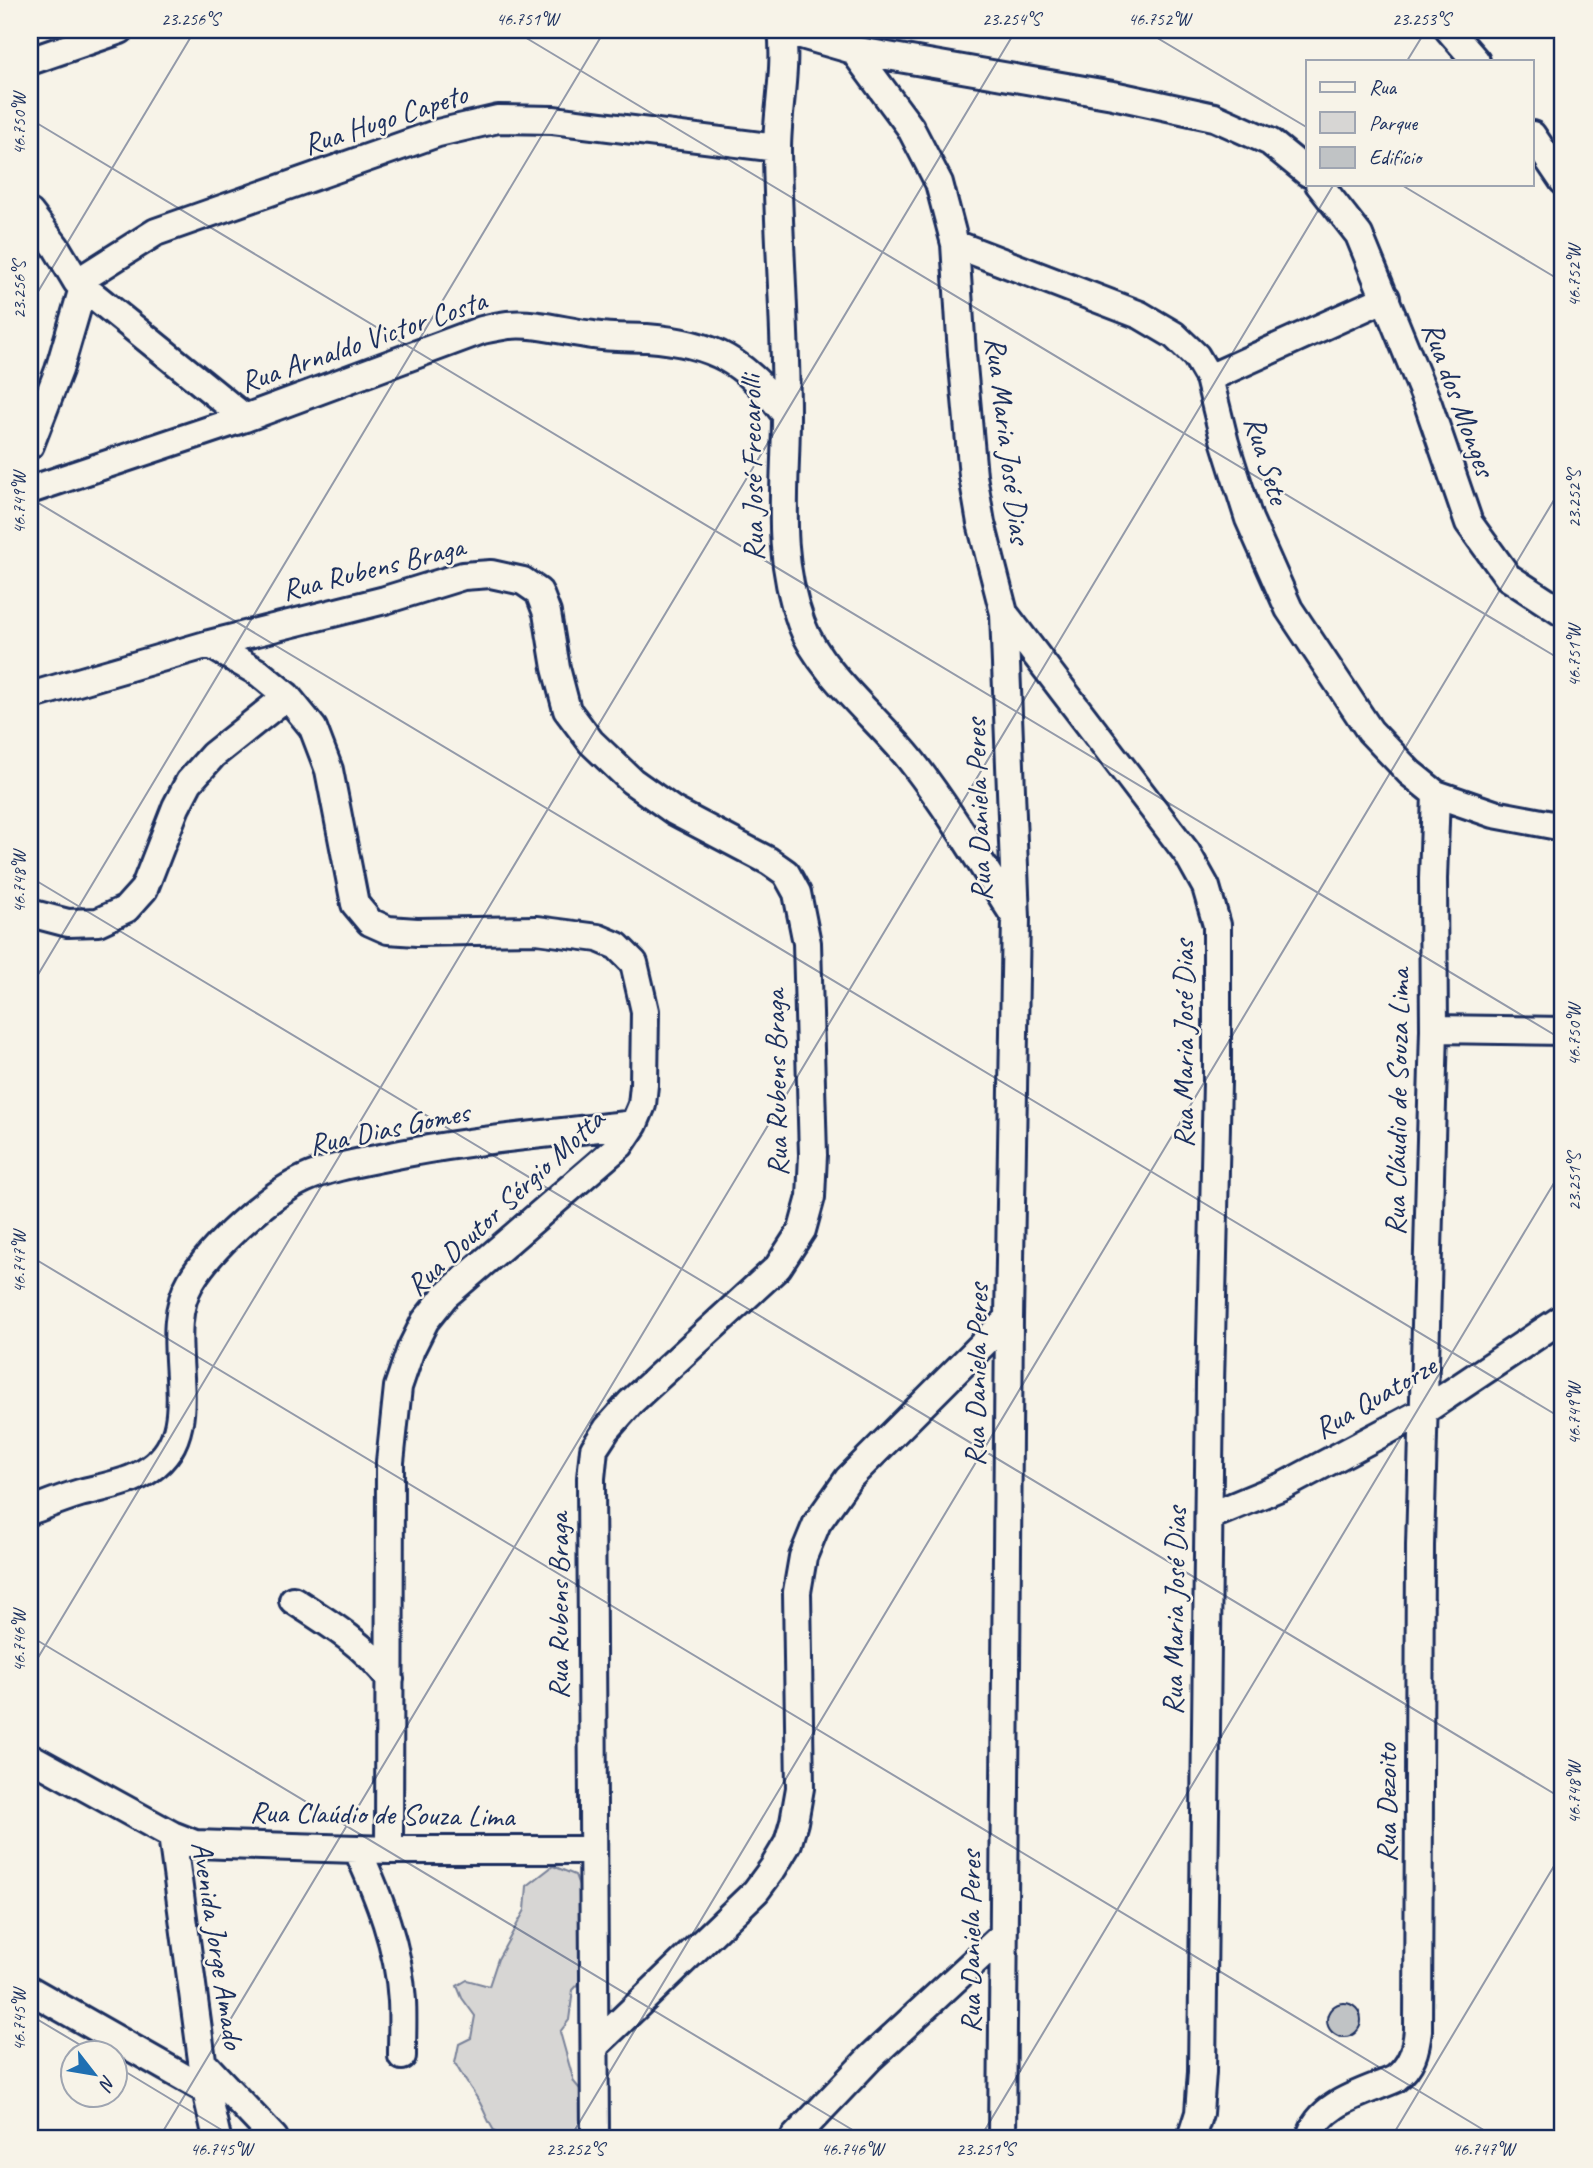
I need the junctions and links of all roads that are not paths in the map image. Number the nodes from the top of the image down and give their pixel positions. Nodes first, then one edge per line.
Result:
1 (120, 30) edge
2 (783, 30) edge
3 (1449, 30) edge
4 (853, 50) junction
5 (1475, 60) edge
6 (30, 61) edge
7 (1534, 138) edge
8 (777, 148) junction
9 (1306, 171) edge
10 (1563, 181) edge
11 (1321, 186) edge
12 (30, 214) edge
13 (955, 244) junction
14 (80, 285) junction
15 (1386, 298) junction
16 (1209, 378) junction
17 (786, 415) junction
18 (245, 418) junction
19 (30, 445) edge
20 (30, 490) edge
21 (1004, 613) junction
22 (1563, 613) edge
23 (209, 644) junction
24 (30, 696) edge
25 (287, 696) junction
26 (1436, 794) junction
27 (1563, 827) edge
28 (30, 913) edge
29 (1016, 918) junction
30 (1434, 1029) junction
31 (1563, 1031) edge
32 (634, 1125) junction
33 (1009, 1318) junction
34 (1563, 1318) edge
35 (1424, 1411) junction
36 (30, 1511) edge
37 (1210, 1516) junction
38 (293, 1600) dead end
39 (390, 1679) junction
40 (30, 1757) edge
41 (172, 1835) junction
42 (357, 1849) junction
43 (389, 1850) junction
44 (593, 1850) junction
45 (1003, 1935) junction
46 (30, 1990) edge
47 (596, 2045) junction
48 (402, 2056) dead end
49 (202, 2062) junction
50 (206, 2090) junction
51 (217, 2138) edge
52 (274, 2138) edge
53 (595, 2138) edge
54 (794, 2138) edge
55 (1002, 2138) edge
56 (1191, 2138) edge
57 (1310, 2138) edge

1 - 6 street
2 - 4 street
2 - 8 street, Rua José Frecarolli
3 - 5 street
4 - 9 street
4 - 13 street, Rua Maria José Dias
7 - 10 street
8 - 14 street, Rua Hugo Capeto
8 - 17 street, Rua José Frecarolli
11 - 15 street, Rua dos Monges
12 - 14 street
13 - 16 street, Rua Sete
13 - 21 street, Rua Maria José Dias
14 - 18 street
14 - 19 street
15 - 16 street
15 - 22 street, Rua dos Monges
16 - 26 street, Rua Sete
17 - 18 street, Rua Arnaldo Victor Costa
17 - 29 street, Rua José Frecarolli
18 - 20 street, Rua Arnaldo Victor Costa
21 - 29 street, Rua Daniela Peres
21 - 37 street, Rua Maria José Dias
23 - 24 street, Rua Rubens Braga
23 - 25 street, Rua Doutor Sérgio Motta
23 - 44 street, Rua Rubens Braga
25 - 28 street
25 - 32 street, Rua Doutor Sérgio Motta
26 - 27 street
26 - 30 street, Rua Cláudio de Souza Lima
29 - 33 street, Rua Daniela Peres
30 - 31 street
30 - 35 street, Rua Cláudio de Souza Lima
32 - 36 street, Rua Dias Gomes
32 - 39 street, Rua Doutor Sérgio Motta
33 - 45 street, Rua Daniela Peres
33 - 47 street
34 - 35 street, Rua Quatorze
35 - 37 street, Rua Quatorze
35 - 57 street, Rua Dezoito
37 - 56 street, Rua Maria José Dias
38 - 39 street
39 - 43 street, Rua Doutor Sérgio Motta
40 - 41 street, Avenida Jorge Amado
41 - 42 street, Rua Claúdio de Souza Lima
41 - 49 street, Avenida Jorge Amado
42 - 43 street, Rua Claúdio de Souza Lima
42 - 48 street
43 - 44 street, Rua Claúdio de Souza Lima
44 - 47 street, Rua Rubens Braga
45 - 54 street
45 - 55 street, Rua Daniela Peres
46 - 50 street
47 - 53 street, Rua Rubens Braga
49 - 50 street, Avenida Jorge Amado
49 - 52 street
50 - 51 street, Avenida Jorge Amado

